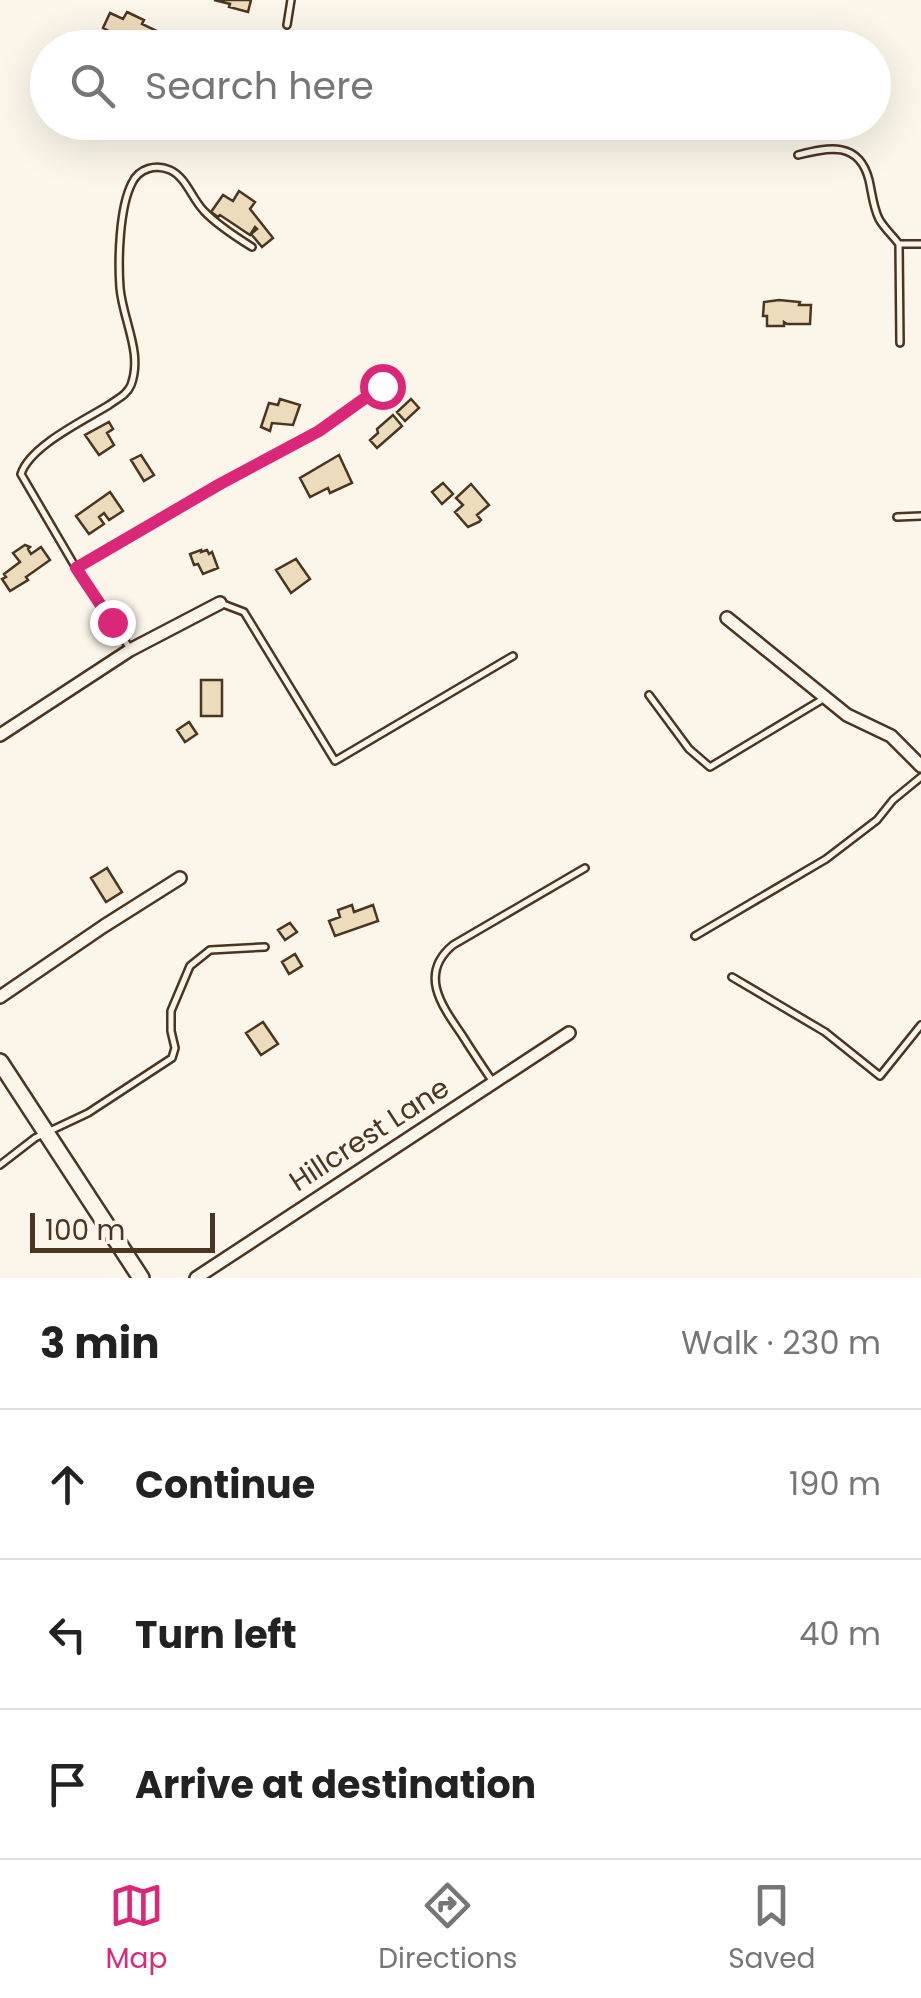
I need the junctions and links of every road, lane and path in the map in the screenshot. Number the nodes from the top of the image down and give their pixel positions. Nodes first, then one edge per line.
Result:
1 (291, 0) edge
2 (288, 25) dead end
3 (798, 155) dead end
4 (899, 244) junction
5 (921, 244) edge
6 (252, 247) dead end
7 (900, 343) dead end
8 (382, 386) dead end
9 (921, 516) edge
10 (898, 517) dead end
11 (76, 568) junction
12 (220, 603) joint
13 (727, 618) dead end
14 (130, 650) junction
15 (513, 656) dead end
16 (649, 695) dead end
17 (825, 698) junction
18 (0, 735) edge
19 (921, 766) edge
20 (921, 778) edge
21 (585, 868) dead end
22 (180, 878) dead end
23 (695, 936) dead end
24 (265, 947) dead end
25 (732, 977) dead end
26 (0, 996) edge
27 (921, 1024) edge
28 (569, 1032) dead end
29 (0, 1062) edge
30 (493, 1082) junction
31 (47, 1134) junction
32 (0, 1166) edge
33 (141, 1278) edge
34 (196, 1278) edge

1 - 2 lane
3 - 4 lane
4 - 5 lane
4 - 7 lane
6 - 11 lane
8 - 11 lane
9 - 10 lane
11 - 14 lane
12 - 14 street
12 - 15 lane
13 - 17 street
14 - 18 street
16 - 17 lane
17 - 19 street
20 - 23 lane
21 - 30 lane
22 - 26 street
24 - 31 lane
25 - 27 lane
28 - 30 street, Hillcrest Lane
29 - 31 main road
30 - 34 street, Hillcrest Lane
31 - 32 lane
31 - 33 main road

